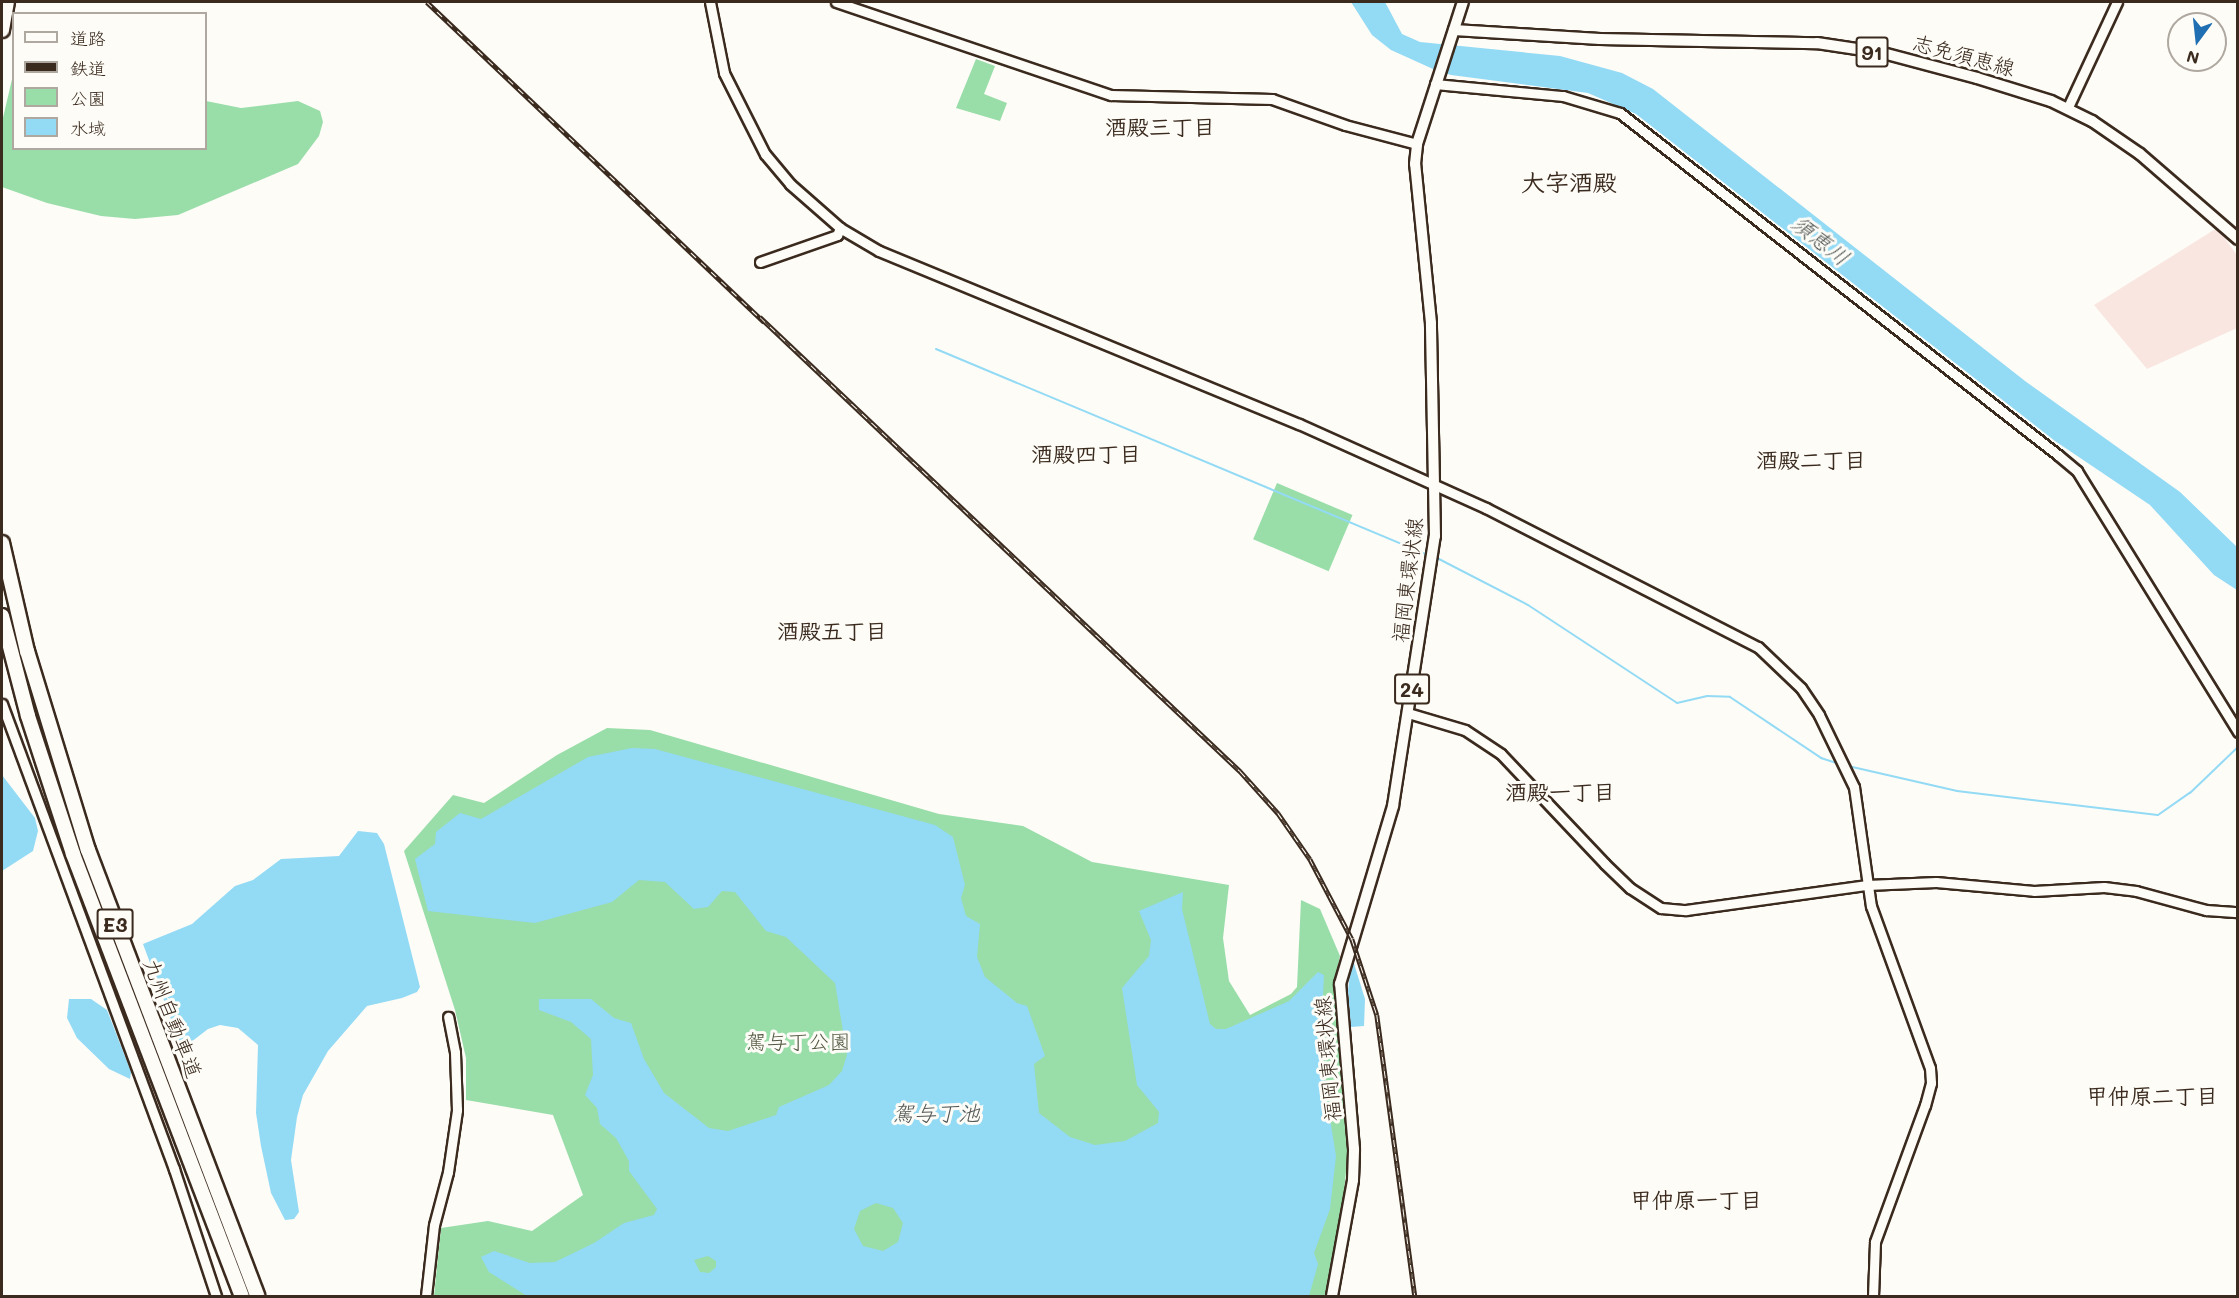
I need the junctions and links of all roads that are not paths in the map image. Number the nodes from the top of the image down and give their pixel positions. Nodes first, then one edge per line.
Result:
1 (7, 2) edge
2 (710, 2) edge
3 (836, 2) edge
4 (1463, 2) edge
5 (2117, 2) edge
6 (2, 30) edge
7 (1454, 30) junction
8 (1436, 79) junction
9 (2068, 107) junction
10 (1417, 144) junction
11 (840, 228) junction
12 (2238, 239) edge
13 (760, 262) dead end
14 (1437, 486) junction
15 (2, 543) edge
16 (2, 616) edge
17 (2, 704) edge
18 (1408, 713) junction
19 (2238, 732) edge
20 (1867, 885) junction
21 (2238, 912) edge
22 (448, 1017) dead end
23 (216, 1296) edge
24 (242, 1296) edge
25 (257, 1296) edge
26 (426, 1296) edge
27 (1332, 1296) edge
28 (1873, 1296) edge

1 - 6 highway
2 - 11 street
3 - 10 street
4 - 7 main road, 24
5 - 9 street
7 - 8 main road, 24
7 - 9 main road, 志免須恵線 / 91
8 - 10 main road, 福岡東環状線 / 24
8 - 19 street
9 - 12 main road, 志免須恵線 / 91
10 - 14 main road, 福岡東環状線 / 24
11 - 13 street
11 - 14 street
14 - 18 main road, 福岡東環状線 / 24
14 - 20 street
15 - 25 highway, 九州自動車道 / E3
16 - 24 highway, 九州自動車道 / E3
17 - 23 street
18 - 20 street
18 - 27 main road, 福岡東環状線 / 24
20 - 21 street
20 - 28 street
22 - 26 street

